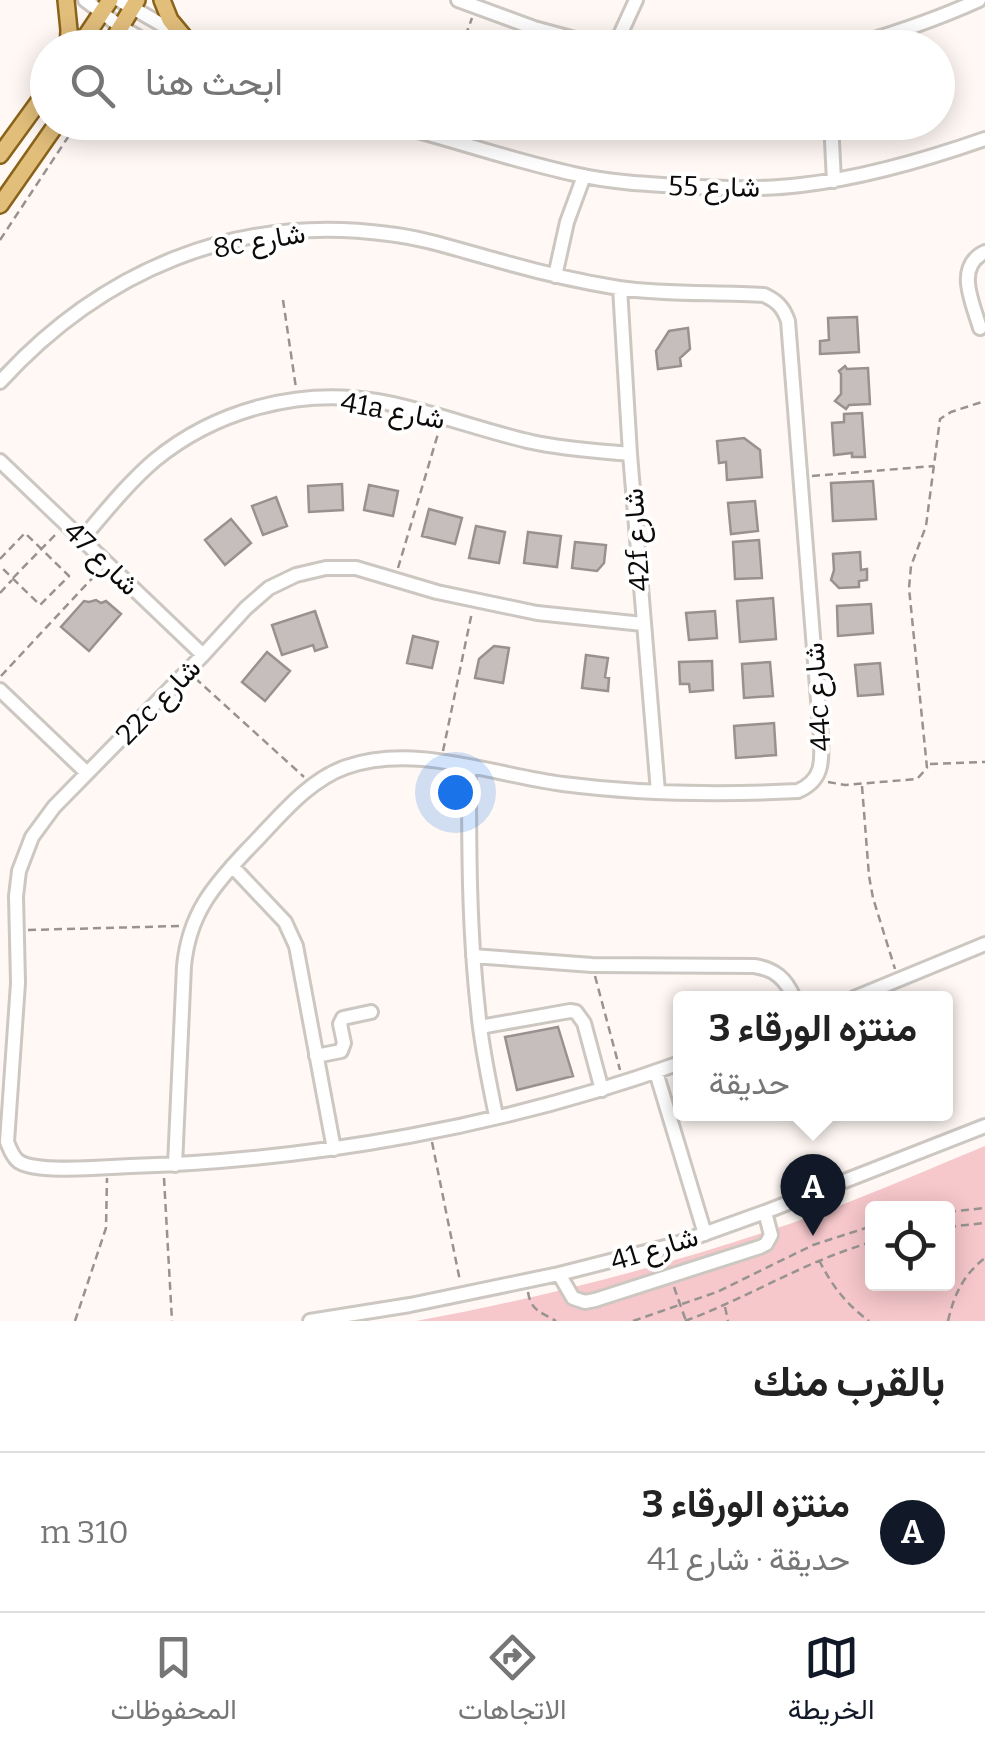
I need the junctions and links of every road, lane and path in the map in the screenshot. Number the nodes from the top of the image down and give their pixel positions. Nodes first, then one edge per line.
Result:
1 (66, 0) edge
2 (86, 0) edge
3 (162, 0) edge
4 (458, 0) edge
5 (636, 0) edge
6 (979, 0) edge
7 (130, 3) edge
8 (106, 7) edge
9 (476, 7) junction
10 (121, 27) junction
11 (69, 30) edge
12 (90, 30) edge
13 (119, 30) edge
14 (126, 30) edge
15 (172, 30) edge
16 (178, 30) edge
17 (468, 30) edge
18 (542, 30) edge
19 (620, 30) edge
20 (905, 30) edge
21 (30, 114) edge
22 (985, 139) edge
23 (46, 140) edge
24 (66, 140) edge
25 (457, 140) edge
26 (834, 140) edge
27 (0, 155) edge
28 (578, 175) junction
29 (840, 180) junction
30 (0, 206) edge
31 (0, 240) edge
32 (985, 252) edge
33 (555, 276) junction
34 (620, 288) junction
35 (751, 294) joint
36 (282, 300) dead end
37 (980, 328) dead end
38 (0, 382) edge
39 (298, 399) junction
40 (985, 402) edge
41 (443, 417) junction
42 (630, 454) junction
43 (0, 460) edge
44 (935, 466) junction
45 (801, 477) junction
46 (66, 523) junction
47 (82, 539) junction
48 (41, 549) junction
49 (0, 559) edge
50 (106, 562) junction
51 (0, 566) edge
52 (13, 579) junction
53 (395, 579) junction
54 (0, 593) edge
55 (475, 601) junction
56 (643, 624) junction
57 (203, 656) junction
58 (188, 671) junction
59 (0, 677) edge
60 (0, 690) edge
61 (441, 762) junction
62 (985, 762) edge
63 (928, 764) junction
64 (469, 768) junction
65 (87, 773) junction
66 (817, 778) junction
67 (862, 784) junction
68 (312, 785) junction
69 (658, 792) junction
70 (232, 866) junction
71 (191, 926) junction
72 (16, 930) junction
73 (985, 944) edge
74 (473, 956) junction
75 (592, 965) junction
76 (899, 980) junction
77 (790, 991) edge
78 (872, 991) edge
79 (371, 1012) dead end
80 (480, 1027) junction
81 (316, 1056) junction
82 (673, 1066) edge
83 (656, 1072) junction
84 (624, 1083) junction
85 (602, 1090) junction
86 (496, 1116) junction
87 (985, 1126) edge
88 (430, 1130) junction
89 (334, 1148) junction
90 (169, 1165) junction
91 (108, 1167) junction
92 (985, 1208) edge
93 (955, 1211) edge
94 (765, 1212) junction
95 (985, 1223) edge
96 (955, 1225) edge
97 (865, 1228) edge
98 (706, 1234) junction
99 (865, 1244) edge
100 (985, 1258) edge
101 (819, 1259) junction
102 (560, 1274) junction
103 (670, 1276) junction
104 (525, 1281) junction
105 (462, 1294) junction
106 (724, 1305) junction
107 (680, 1306) junction
108 (75, 1321) edge
109 (172, 1321) edge
110 (310, 1321) edge
111 (556, 1321) edge
112 (633, 1321) edge
113 (685, 1321) edge
114 (728, 1321) edge
115 (869, 1321) edge
116 (948, 1321) edge

1 - 11 main road
2 - 8 street
3 - 16 main road
4 - 9 street
5 - 19 street
6 - 20 street
7 - 10 main road
7 - 15 street
8 - 10 street
8 - 12 main road
9 - 17 path
9 - 18 street
10 - 13 main road
10 - 14 street
21 - 27 main road
22 - 29 street, شارع 55
23 - 30 main road
24 - 31 path
25 - 28 street, شارع 55
26 - 29 street
28 - 29 street, شارع 55
28 - 33 street
32 - 37 street
33 - 34 street, 8c شارع
33 - 38 street, 8c شارع
34 - 35 street, 8c شارع
34 - 42 street, 42f شارع
35 - 45 street, 44c شارع
36 - 39 path
39 - 41 street, 41a شارع
39 - 47 street, 41a شارع
40 - 44 path
41 - 42 street, 41a شارع
41 - 53 path
42 - 56 street, 42f شارع
43 - 46 street, شارع 47
44 - 45 path
44 - 63 path
45 - 66 street, 44c شارع
46 - 47 street, شارع 47
46 - 48 path
47 - 50 street, شارع 47
48 - 49 path
48 - 52 path
48 - 52 path
50 - 57 street, شارع 47
50 - 59 path
51 - 52 path
52 - 54 path
53 - 55 street, 22c شارع
53 - 57 street, 22c شارع
55 - 56 street, 22c شارع
55 - 61 path
56 - 69 street, 42f شارع
57 - 58 street, 22c شارع
58 - 65 street, 22c شارع
58 - 68 path
60 - 65 street
61 - 64 street, 44c شارع
61 - 68 street, 44c شارع
62 - 63 path
63 - 67 path
64 - 69 street, 44c شارع
64 - 74 street
65 - 72 street, 22c شارع
66 - 67 path
66 - 69 street, 44c شارع
67 - 76 path
68 - 70 street, 44c شارع
70 - 71 street, 44c شارع
70 - 81 street
71 - 72 path
71 - 90 street
72 - 91 street, 22c شارع
73 - 76 street
74 - 75 street
74 - 80 street
75 - 77 street
75 - 84 path
76 - 78 street
79 - 81 street
80 - 85 street
80 - 86 street
81 - 89 street
82 - 83 street
83 - 84 street
83 - 98 street
84 - 85 street
85 - 86 street
86 - 88 street
87 - 94 street, شارع 41
88 - 89 street
88 - 105 path
89 - 90 street
90 - 91 street
90 - 109 path
91 - 108 path
92 - 93 path
94 - 98 street, شارع 41
94 - 103 street
95 - 96 path
97 - 107 path
98 - 102 street, شارع 41
99 - 101 path
100 - 116 path
101 - 106 path
101 - 115 path
102 - 103 street
102 - 104 street, شارع 41
103 - 107 path
104 - 105 street, شارع 41
104 - 111 path
105 - 110 street, شارع 41
106 - 113 path
106 - 114 path
107 - 112 path
107 - 113 path

